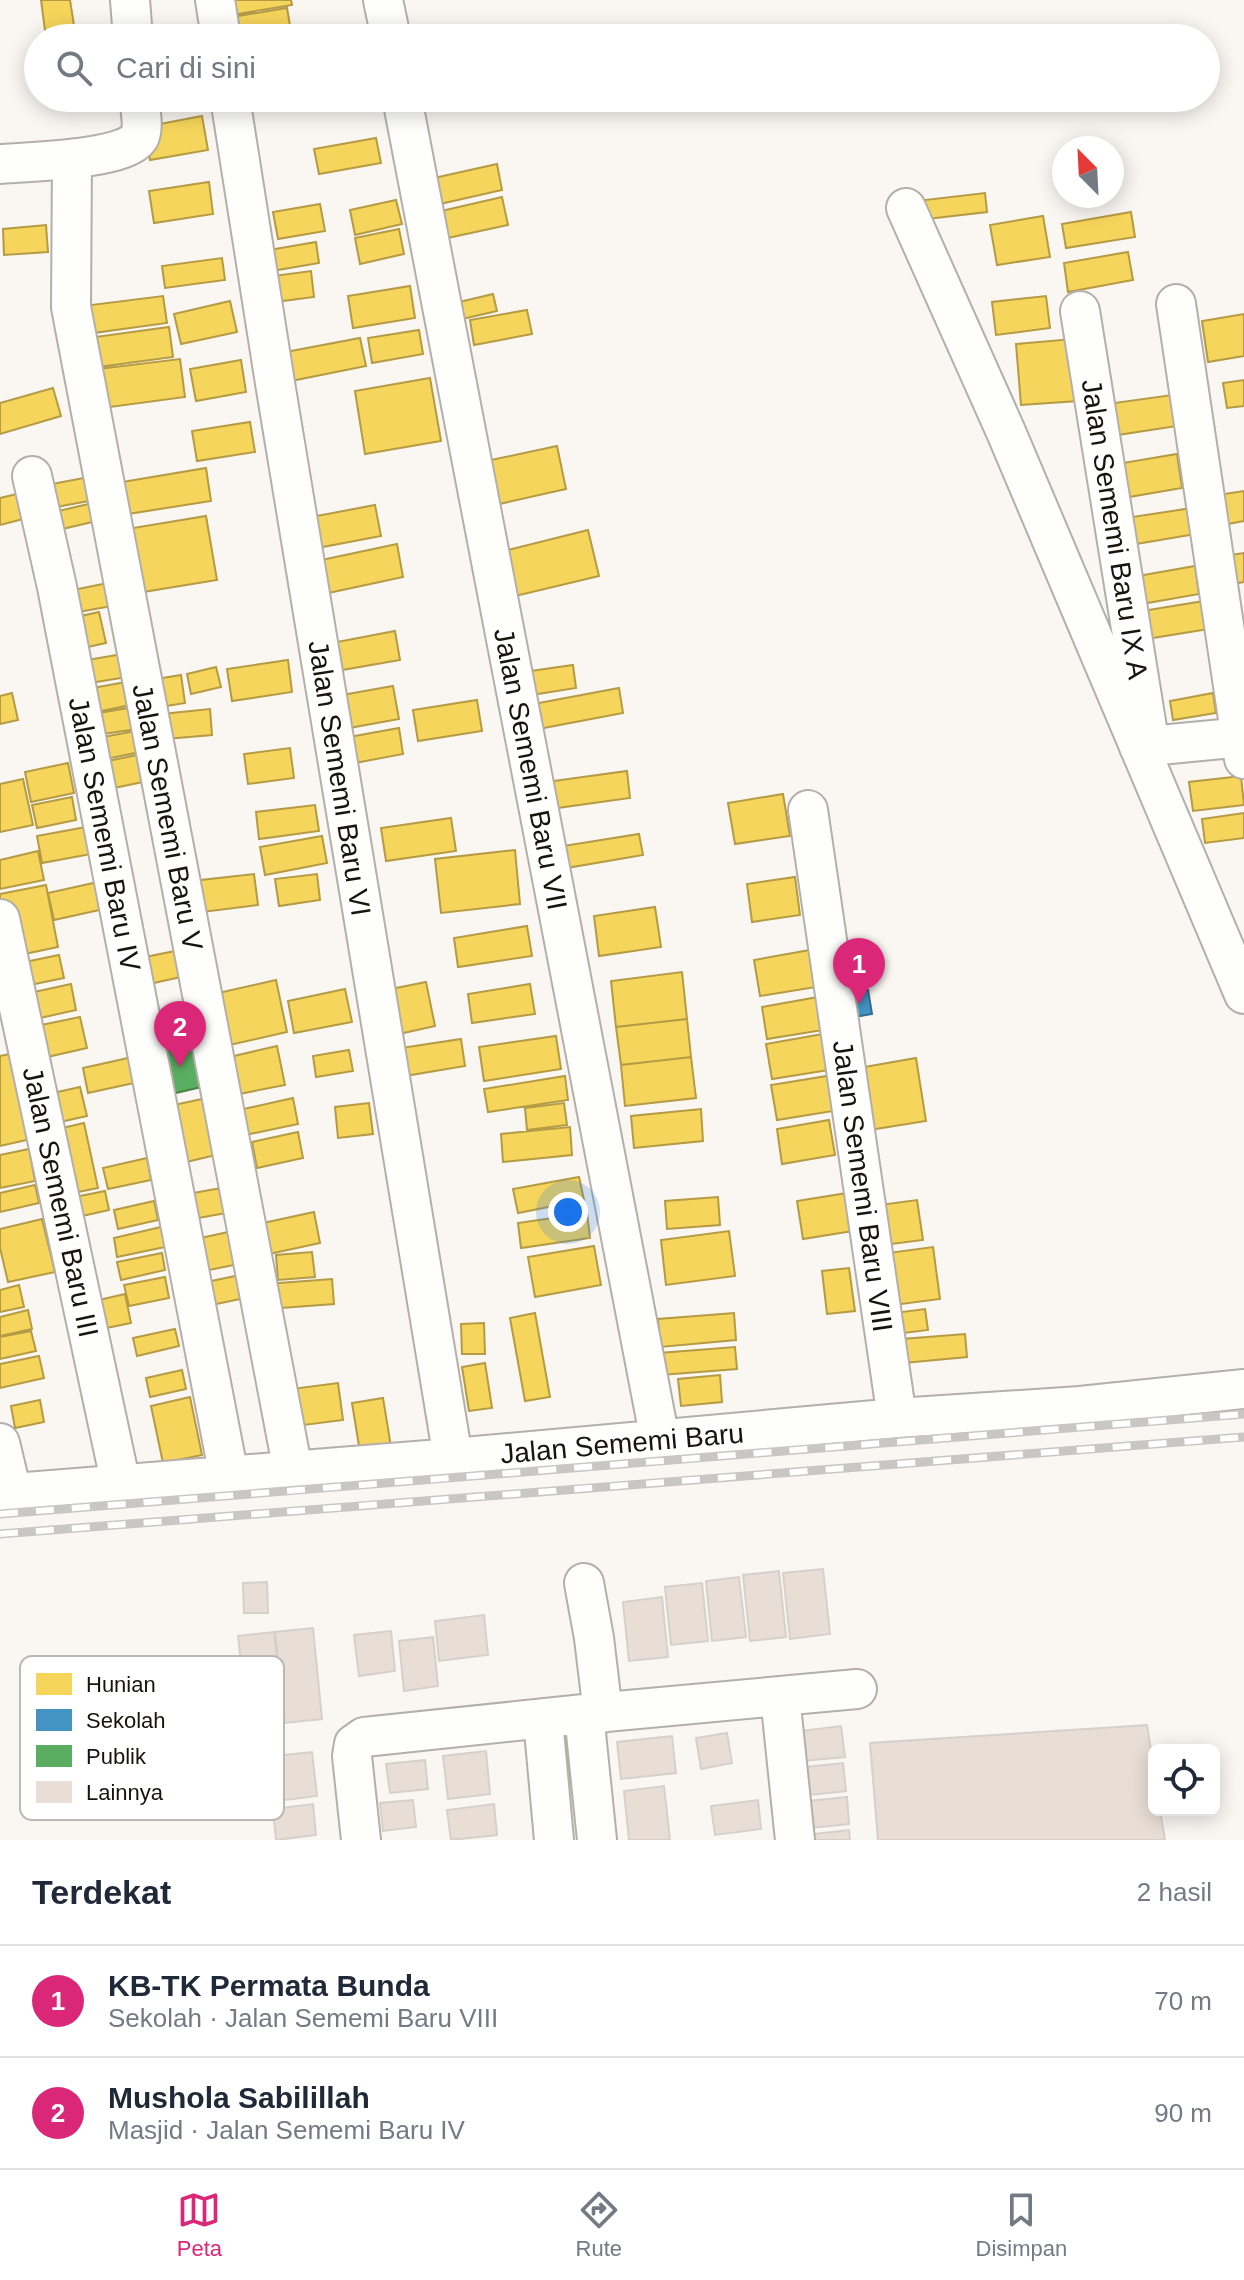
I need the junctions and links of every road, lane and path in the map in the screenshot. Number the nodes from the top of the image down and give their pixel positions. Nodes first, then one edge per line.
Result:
1 (130, 0) edge
2 (215, 0) edge
3 (383, 0) edge
4 (132, 24) edge
5 (219, 24) edge
6 (388, 24) edge
7 (141, 112) edge
8 (232, 112) edge
9 (405, 112) edge
10 (72, 160) junction
11 (0, 164) edge
12 (906, 208) dead end
13 (1176, 304) dead end
14 (1080, 311) dead end
15 (32, 476) dead end
16 (1243, 745) edge
17 (1144, 747) junction
18 (808, 810) dead end
19 (0, 919) edge
20 (1244, 994) edge
21 (1244, 1389) edge
22 (897, 1418) junction
23 (660, 1440) junction
24 (0, 1443) edge
25 (453, 1458) junction
26 (293, 1471) junction
27 (229, 1476) junction
28 (121, 1485) junction
29 (6, 1494) edge
30 (584, 1583) dead end
31 (857, 1689) dead end
32 (780, 1696) junction
33 (594, 1713) junction
34 (543, 1719) junction
35 (361, 1840) edge
36 (554, 1840) edge
37 (597, 1840) edge
38 (795, 1840) edge

1 - 4 street
2 - 5 street
3 - 6 street
7 - 10 street
8 - 25 street, Jalan Sememi Baru VI
9 - 23 street, Jalan Sememi Baru VII
10 - 11 street
10 - 26 street, Jalan Sememi Baru V
12 - 17 street
13 - 16 street
14 - 17 street, Jalan Sememi Baru IX A
15 - 27 street, Jalan Sememi Baru IV
16 - 17 street
17 - 20 street
18 - 22 street, Jalan Sememi Baru VIII
19 - 28 street, Jalan Sememi Baru III
21 - 22 street, Jalan Sememi Baru
22 - 23 street, Jalan Sememi Baru
23 - 25 street, Jalan Sememi Baru
24 - 29 street
25 - 26 street, Jalan Sememi Baru
26 - 27 street, Jalan Sememi Baru
27 - 28 street, Jalan Sememi Baru
28 - 29 street, Jalan Sememi Baru
30 - 33 street
31 - 32 street
32 - 33 street
32 - 38 street
33 - 34 street
33 - 37 street
34 - 35 street
34 - 36 street

